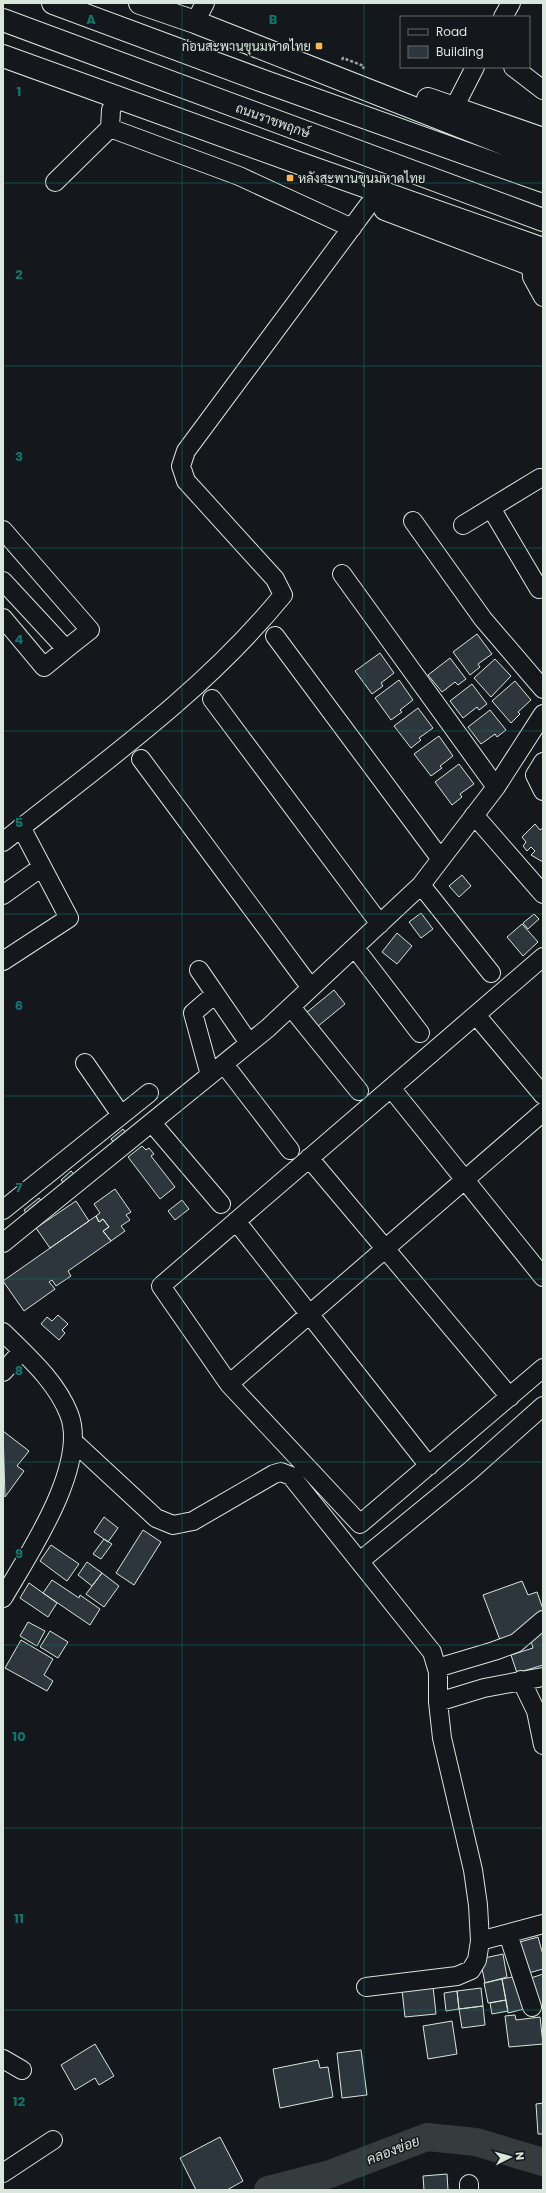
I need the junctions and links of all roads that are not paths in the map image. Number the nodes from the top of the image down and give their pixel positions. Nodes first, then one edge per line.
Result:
1 (53, 3) edge
2 (205, 3) edge
3 (511, 3) edge
4 (144, 4) edge
5 (503, 16) edge
6 (3, 20) edge
7 (195, 22) junction
8 (3, 28) edge
9 (50, 37) junction
10 (240, 40) junction
11 (3, 56) edge
12 (474, 68) edge
13 (514, 68) edge
14 (263, 81) junction
15 (543, 90) edge
16 (117, 97) junction
17 (454, 108) junction
18 (110, 128) junction
19 (543, 140) edge
20 (543, 159) edge
21 (296, 162) junction
22 (543, 181) edge
23 (55, 182) dead end
24 (370, 203) junction
25 (543, 220) edge
26 (352, 228) junction
27 (539, 261) edge
28 (543, 297) edge
29 (542, 479) edge
30 (491, 508) junction
31 (412, 521) dead end
32 (463, 525) dead end
33 (3, 530) edge
34 (342, 574) dead end
35 (3, 581) edge
36 (539, 589) dead end
37 (3, 618) edge
38 (275, 636) dead end
39 (66, 649) junction
40 (543, 689) edge
41 (212, 699) dead end
42 (543, 714) edge
43 (141, 759) dead end
44 (543, 762) edge
45 (496, 787) junction
46 (543, 791) edge
47 (474, 815) junction
48 (21, 827) junction
49 (3, 842) edge
50 (440, 858) junction
51 (42, 867) junction
52 (421, 885) junction
53 (543, 894) edge
54 (3, 895) edge
55 (380, 924) junction
56 (355, 948) junction
57 (543, 957) edge
58 (3, 961) edge
59 (199, 970) dead end
60 (491, 973) dead end
61 (311, 988) junction
62 (215, 994) junction
63 (291, 1007) junction
64 (476, 1015) junction
65 (420, 1033) dead end
66 (249, 1044) junction
67 (85, 1063) dead end
68 (217, 1070) junction
69 (391, 1088) junction
70 (359, 1091) dead end
71 (149, 1093) dead end
72 (543, 1095) edge
73 (543, 1112) edge
74 (121, 1115) junction
75 (152, 1123) junction
76 (290, 1150) dead end
77 (309, 1158) junction
78 (465, 1180) junction
79 (221, 1204) dead end
80 (3, 1210) edge
81 (236, 1221) junction
82 (3, 1243) edge
83 (385, 1249) junction
84 (543, 1277) edge
85 (309, 1314) junction
86 (3, 1332) edge
87 (22, 1351) junction
88 (543, 1368) edge
89 (3, 1372) edge
90 (229, 1384) junction
91 (510, 1396) junction
92 (543, 1406) edge
93 (74, 1442) junction
94 (429, 1466) junction
95 (360, 1560) junction
96 (3, 1598) edge
97 (543, 1620) edge
98 (437, 1668) junction
99 (543, 1677) edge
100 (521, 1680) junction
101 (438, 1702) junction
102 (543, 1745) edge
103 (542, 1928) edge
104 (508, 1934) junction
105 (480, 1941) junction
106 (366, 1987) dead end
107 (532, 2007) dead end
108 (3, 2058) edge
109 (22, 2070) dead end
110 (53, 2140) dead end
111 (3, 2173) edge

1 - 14 main road
2 - 7 street
3 - 5 street
4 - 7 main road
4 - 14 main road
6 - 9 main road, ถนนราชพฤกษ์
7 - 10 main road
8 - 9 main road
9 - 25 main road, ถนนราชพฤกษ์
10 - 17 main road
10 - 20 main road
11 - 16 main road
12 - 17 street
13 - 15 street
14 - 22 main road
16 - 18 street
16 - 21 main road
17 - 19 main road
18 - 23 street
18 - 26 street
21 - 24 main road
21 - 27 main road
24 - 26 street
24 - 27 main road
26 - 48 street
27 - 28 street
29 - 30 street
30 - 32 street
30 - 36 street
31 - 40 street
33 - 39 street
34 - 45 street
35 - 39 street
37 - 39 street
38 - 50 street
41 - 55 street
42 - 45 street
43 - 61 street
44 - 46 street
45 - 47 street
47 - 50 street
47 - 53 street
48 - 49 street
48 - 51 street
50 - 52 street
51 - 54 street
51 - 58 street
52 - 55 street
52 - 60 street
55 - 56 street
56 - 61 street
56 - 65 street
57 - 64 street
59 - 62 street
61 - 63 street
62 - 66 street
62 - 68 street
63 - 66 street
63 - 70 street
64 - 69 street
64 - 72 street
66 - 68 street
67 - 74 street
68 - 75 street
68 - 76 street
69 - 77 street
69 - 78 street
71 - 74 street
73 - 78 street
74 - 80 street
75 - 79 street
75 - 82 street
77 - 81 street
77 - 83 street
78 - 83 street
78 - 84 street
81 - 85 street
81 - 90 street
83 - 85 street
83 - 91 street
85 - 90 street
85 - 94 street
86 - 87 street
87 - 89 street
87 - 93 street
88 - 91 street
90 - 94 street
91 - 94 street
92 - 95 street
93 - 95 street
93 - 96 street
95 - 98 street
97 - 98 street
98 - 101 street
99 - 100 street
100 - 101 street
100 - 102 street
101 - 105 street
103 - 104 street
104 - 105 street
104 - 107 street
105 - 106 street
108 - 109 street
110 - 111 street

